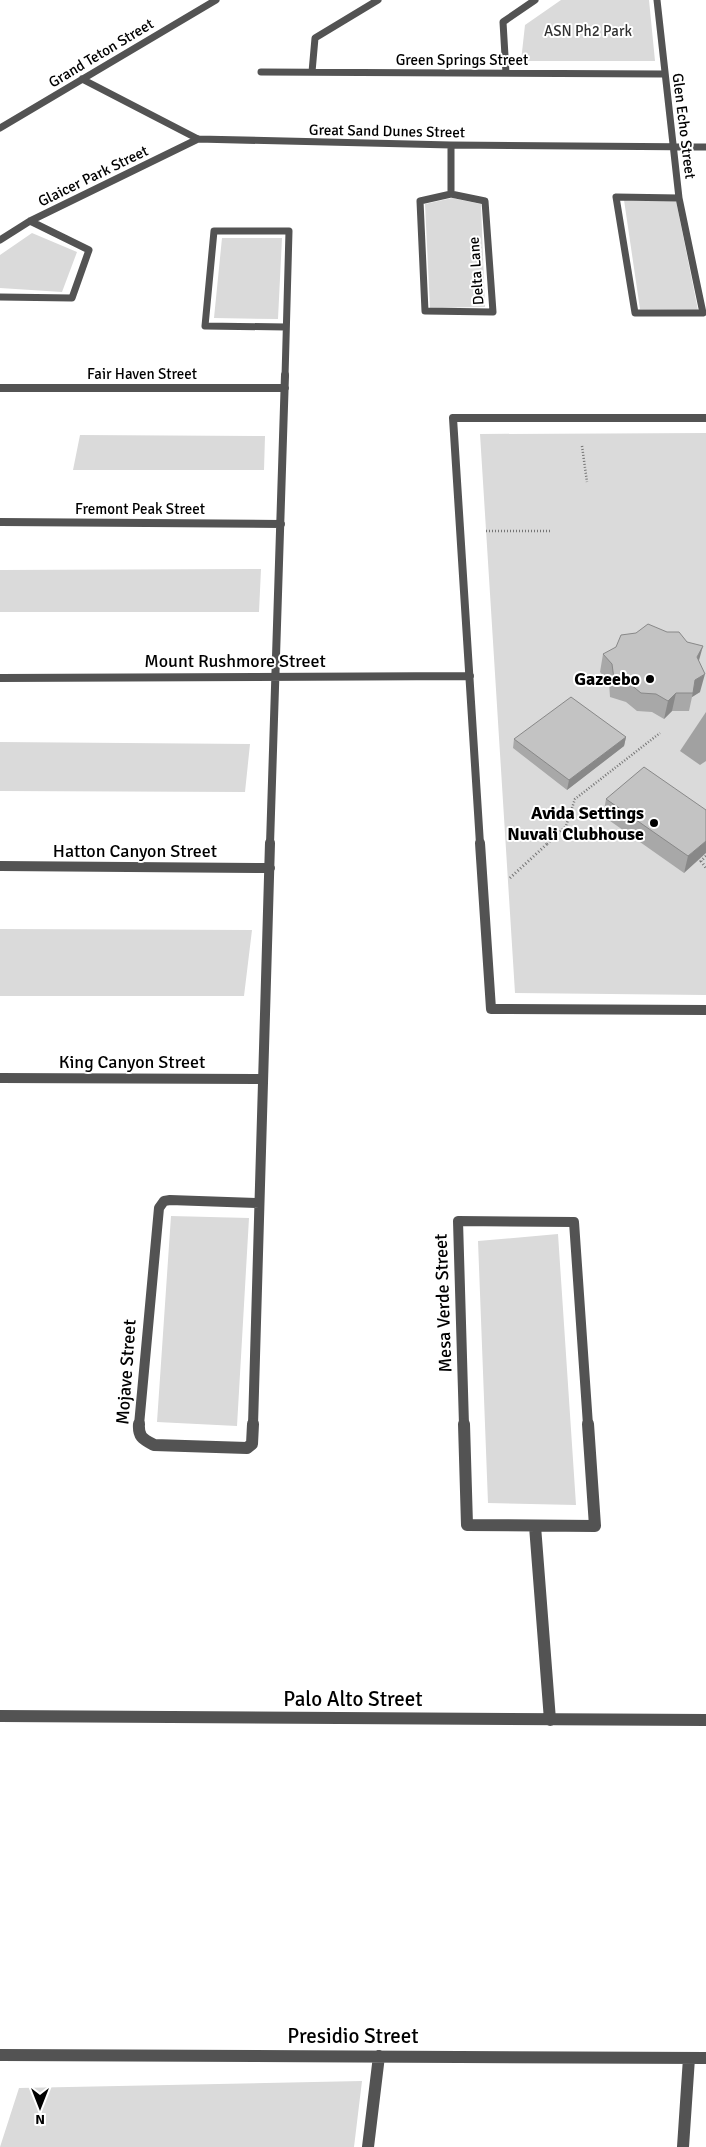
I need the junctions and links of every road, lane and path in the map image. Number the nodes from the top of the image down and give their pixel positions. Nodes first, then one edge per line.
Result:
1 (216, 0) edge
2 (378, 0) edge
3 (536, 0) edge
4 (657, 0) edge
5 (261, 72) dead end
6 (312, 72) junction
7 (506, 73) junction
8 (663, 74) junction
9 (82, 80) junction
10 (0, 128) edge
11 (198, 139) junction
12 (451, 145) junction
13 (672, 146) junction
14 (706, 147) edge
15 (451, 194) junction
16 (679, 198) junction
17 (30, 221) junction
18 (0, 240) edge
19 (0, 297) edge
20 (286, 327) junction
21 (0, 388) edge
22 (285, 388) junction
23 (579, 418) junction
24 (706, 418) edge
25 (587, 482) dead end
26 (0, 522) edge
27 (281, 524) junction
28 (460, 531) junction
29 (552, 531) dead end
30 (470, 676) junction
31 (276, 677) junction
32 (0, 678) edge
33 (660, 733) dead end
34 (706, 856) edge
35 (0, 866) edge
36 (270, 868) junction
37 (706, 868) edge
38 (484, 902) junction
39 (706, 1010) edge
40 (0, 1078) edge
41 (263, 1079) junction
42 (259, 1203) junction
43 (536, 1526) junction
44 (0, 1716) edge
45 (550, 1720) junction
46 (706, 1720) edge
47 (0, 2055) edge
48 (379, 2056) junction
49 (689, 2058) junction
50 (706, 2058) edge
51 (368, 2147) edge
52 (683, 2147) edge

1 - 9 street, Grand Teton Street
2 - 6 street
3 - 7 street
4 - 8 street, Glen Echo Street
5 - 6 street, Green Springs Street
6 - 7 street, Green Springs Street
7 - 8 street, Green Springs Street
8 - 13 street, Glen Echo Street
9 - 10 street, Grand Teton Street
9 - 11 street, Great Sand Dunes Street
11 - 12 street, Great Sand Dunes Street
11 - 17 street, Glaicer Park Street
12 - 13 street, Great Sand Dunes Street
12 - 15 street
13 - 14 street, Great Sand Dunes Street
13 - 16 street, Glen Echo Street
15 - 15 street, Delta Lane
16 - 16 street, Glen Echo Street
17 - 18 street, Glaicer Park Street
17 - 19 street
20 - 20 street, Mojave Street
20 - 22 street, Mojave Street
21 - 22 street, Fair Haven Street
22 - 27 street, Mojave Street
23 - 24 street
23 - 25 path
23 - 28 street
26 - 27 street, Fremont Peak Street
27 - 31 street, Mojave Street
28 - 29 path
28 - 30 street
30 - 31 street, Mount Rushmore Street
30 - 38 street
31 - 32 street, Mount Rushmore Street
31 - 36 street, Mojave Street
33 - 38 path
34 - 37 path
35 - 36 street, Hatton Canyon Street
36 - 41 street, Mojave Street
38 - 39 street
40 - 41 street, King Canyon Street
41 - 42 street, Mojave Street
42 - 42 street, Mojave Street
43 - 43 street, Mesa Verde Street
43 - 45 street
44 - 45 street, Palo Alto Street
45 - 46 street, Palo Alto Street
47 - 48 street, Presidio Street
48 - 49 street, Presidio Street
48 - 51 street
49 - 50 street, Presidio Street
49 - 52 street

